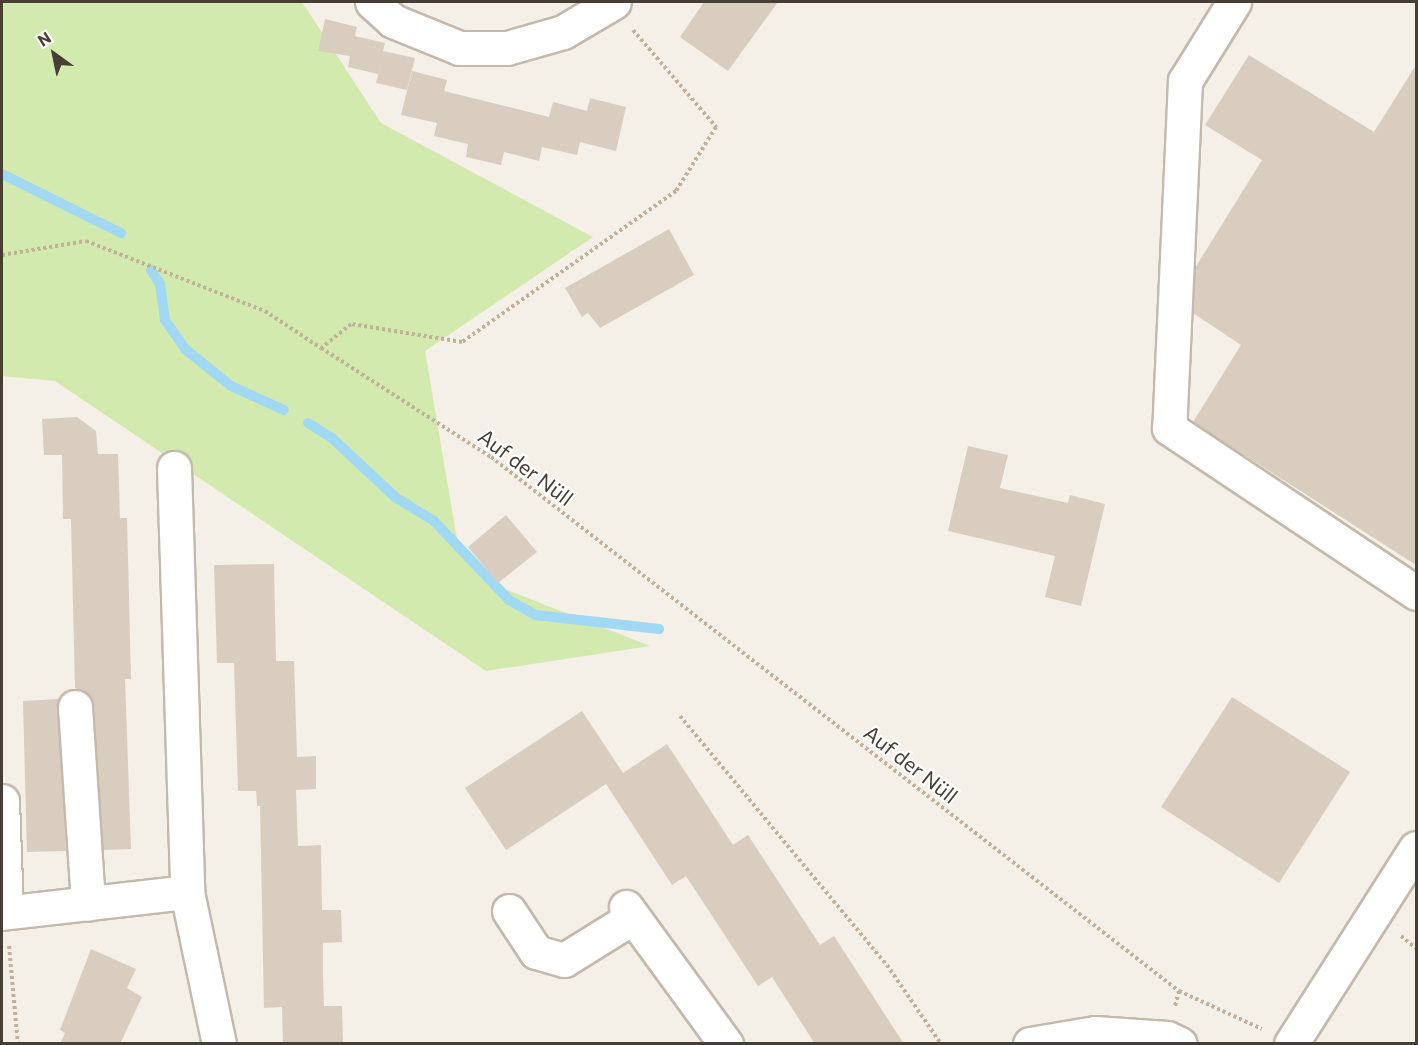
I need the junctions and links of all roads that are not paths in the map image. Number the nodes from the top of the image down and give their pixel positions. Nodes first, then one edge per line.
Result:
1 (372, 2) edge
2 (1234, 2) edge
3 (612, 3) edge
4 (174, 468) dead end
5 (1416, 593) edge
6 (75, 707) dead end
7 (2, 801) edge
8 (1416, 848) edge
9 (187, 892) junction
10 (88, 904) junction
11 (509, 911) dead end
12 (4, 913) edge
13 (1174, 1041) edge
14 (1291, 1043) edge
15 (219, 1044) edge
16 (726, 1044) edge
17 (1030, 1044) edge

1 - 3 street
2 - 5 street
4 - 9 street
6 - 10 street
7 - 12 street
8 - 14 street
9 - 10 street
9 - 15 street
10 - 12 street
11 - 16 street
13 - 17 street

